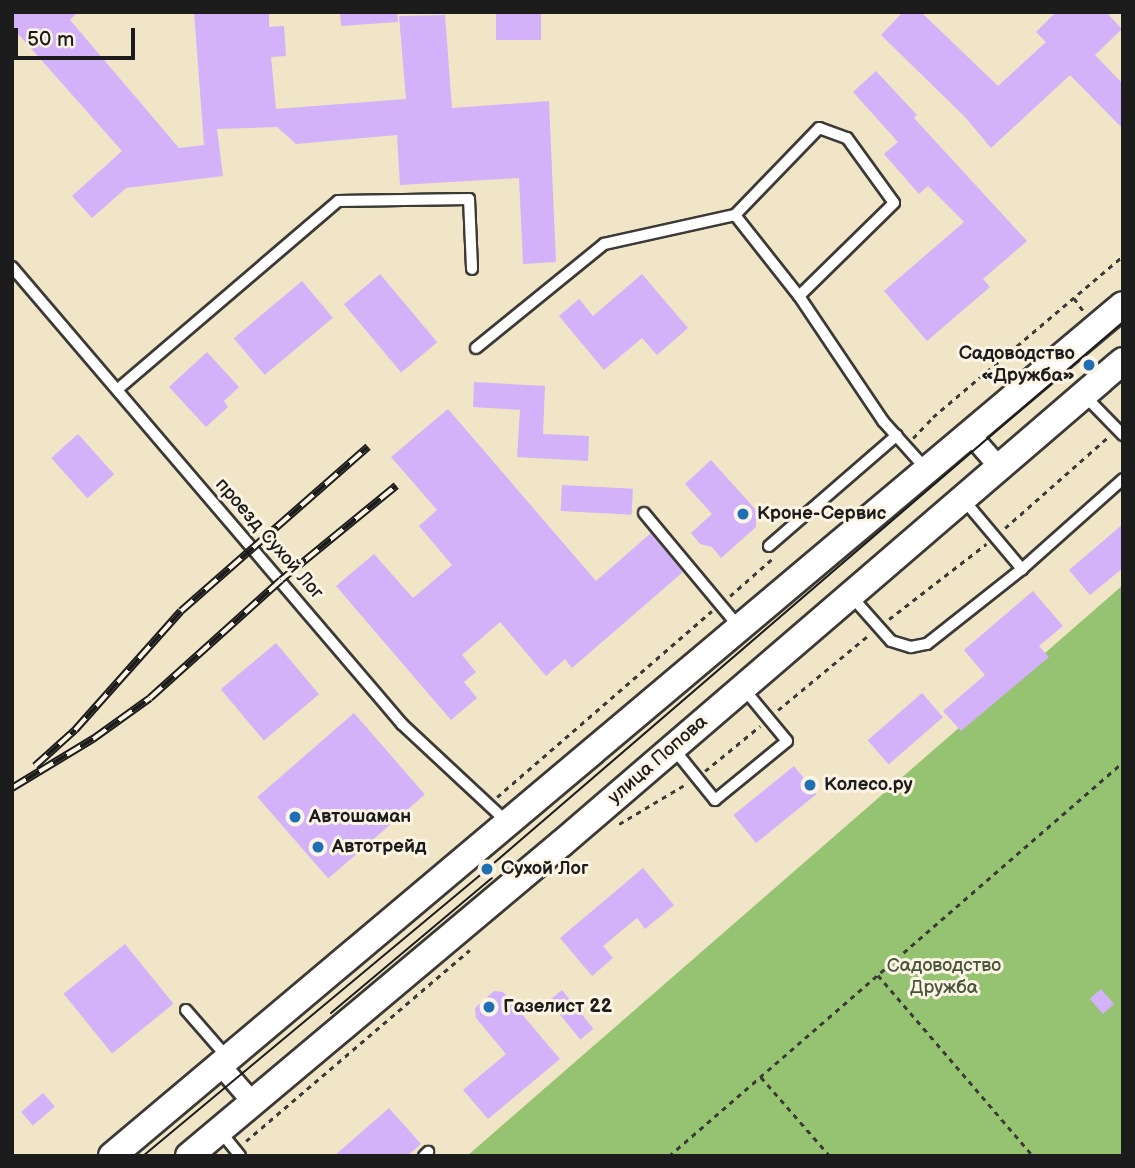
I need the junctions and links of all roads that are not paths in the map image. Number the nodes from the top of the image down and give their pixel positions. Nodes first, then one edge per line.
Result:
1 (735, 215) junction
2 (12, 267) edge
3 (472, 269) dead end
4 (799, 296) junction
5 (1123, 305) edge
6 (476, 348) dead end
7 (1123, 361) edge
8 (118, 389) junction
9 (1084, 394) junction
10 (1120, 432) edge
11 (970, 434) junction
12 (897, 435) junction
13 (999, 467) junction
14 (927, 470) junction
15 (1123, 479) edge
16 (963, 498) junction
17 (643, 513) dead end
18 (769, 546) dead end
19 (1022, 569) junction
20 (850, 594) junction
21 (740, 628) junction
22 (742, 687) junction
23 (673, 748) junction
24 (509, 823) junction
25 (186, 1010) dead end
26 (225, 1062) junction
27 (253, 1103) junction
28 (232, 1145) edge
29 (112, 1156) edge
30 (189, 1156) edge

1 - 4 lane
1 - 4 lane
1 - 6 lane
2 - 8 lane, проезд Сухой Лог
3 - 8 lane
4 - 12 lane
5 - 11 main road
7 - 9 main road, улица Попова
8 - 24 lane, проезд Сухой Лог
9 - 10 lane
9 - 13 main road, улица Попова
11 - 13 street
11 - 14 main road
12 - 14 lane
12 - 18 lane
13 - 16 main road, улица Попова
14 - 21 main road
15 - 19 lane
16 - 19 lane
16 - 20 main road, улица Попова
17 - 21 lane
19 - 20 lane
20 - 22 main road, улица Попова
21 - 24 main road
22 - 23 main road, улица Попова
22 - 23 lane
23 - 27 main road, улица Попова
24 - 26 main road
25 - 26 lane
26 - 27 street
26 - 29 main road
27 - 28 main road, улица Попова
28 - 30 main road, улица Попова

